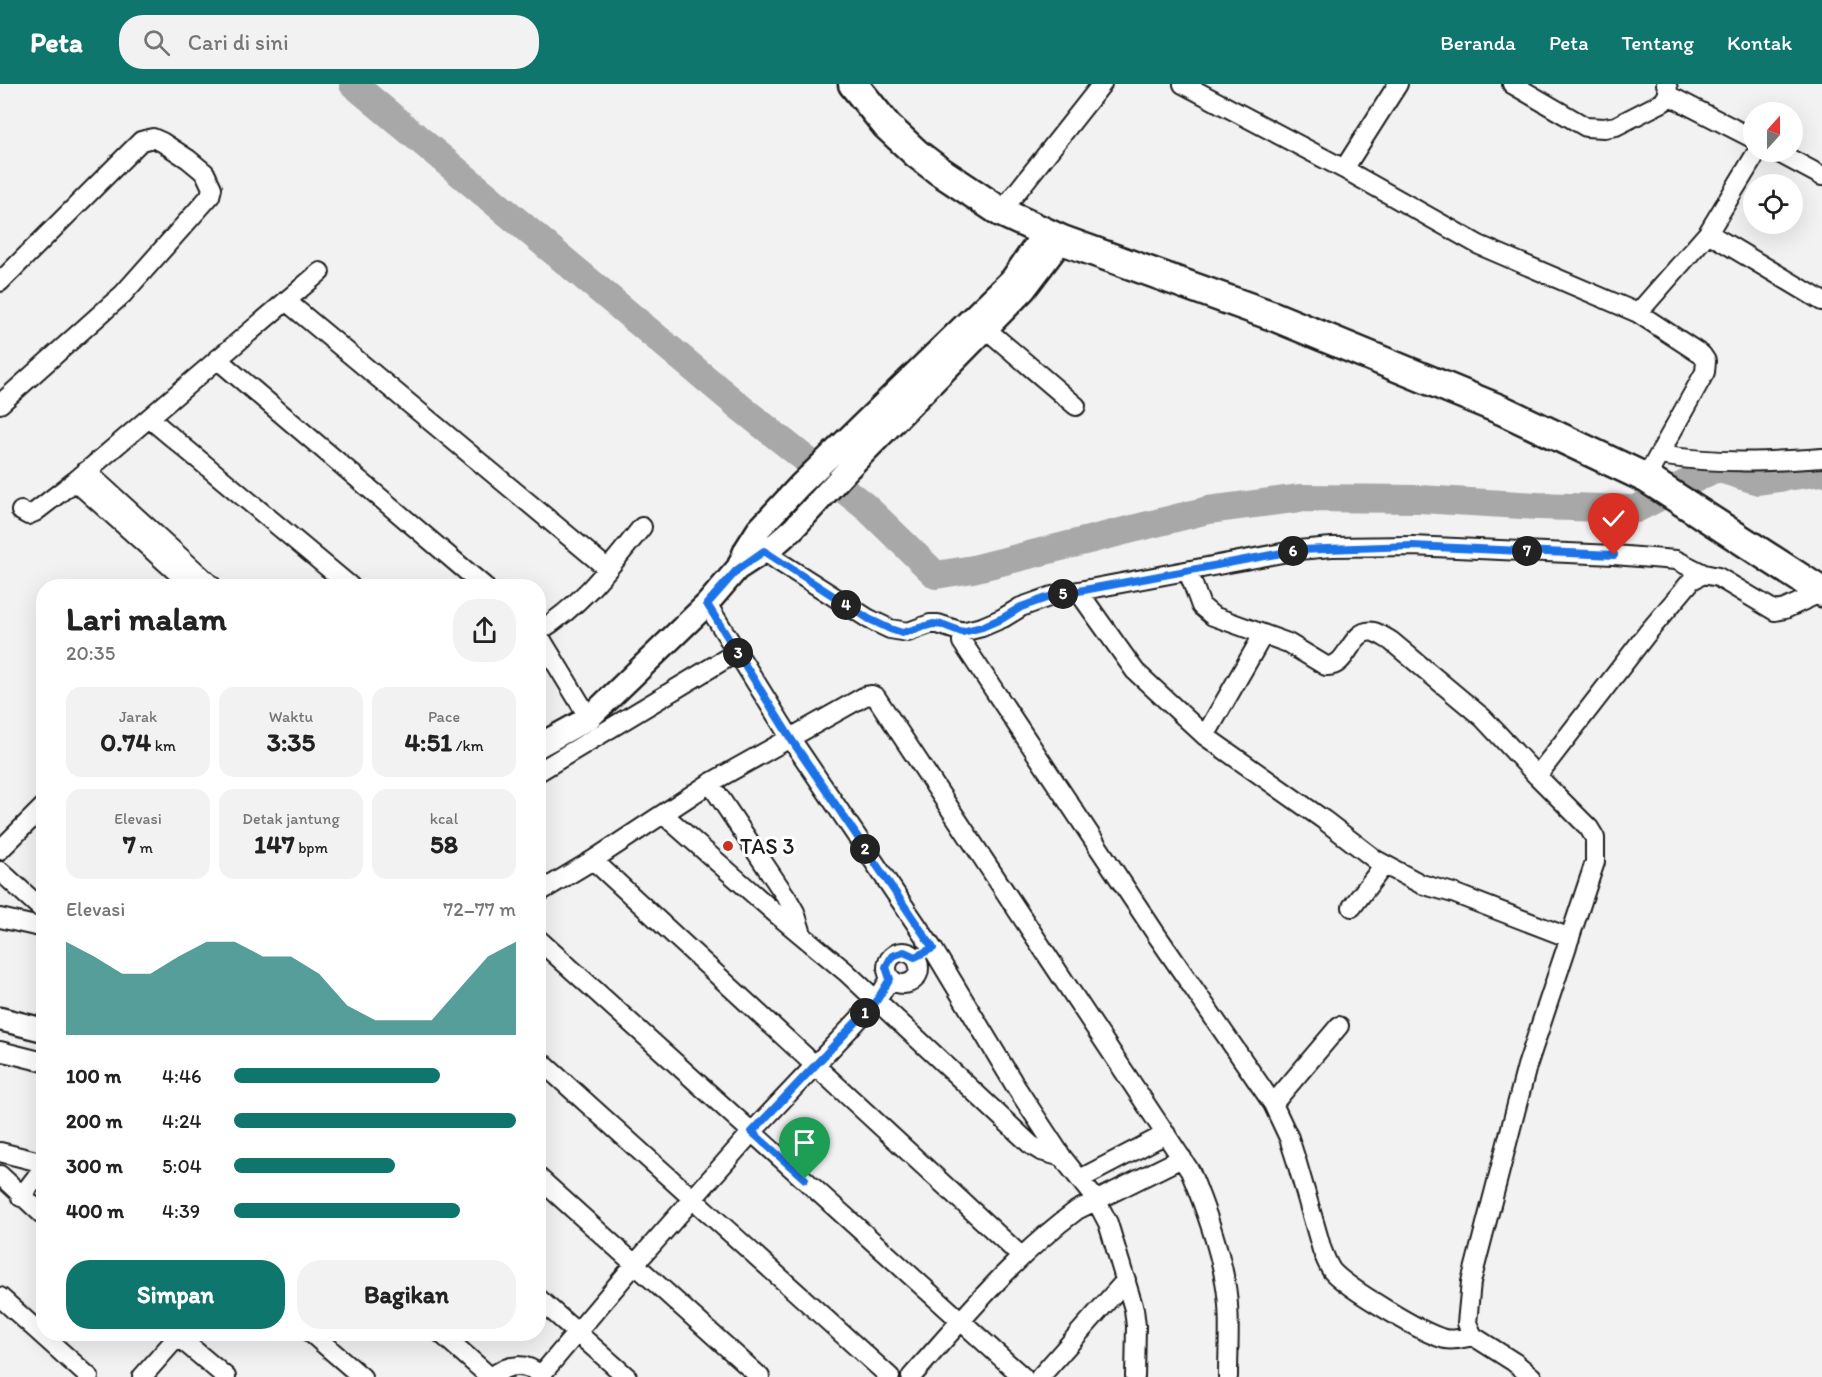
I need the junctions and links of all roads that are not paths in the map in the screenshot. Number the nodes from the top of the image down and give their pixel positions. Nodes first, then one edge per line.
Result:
1 (853, 84) edge
2 (1102, 84) edge
3 (1183, 84) edge
4 (1398, 84) edge
5 (1512, 84) edge
6 (1667, 90) edge
7 (1743, 133) edge
8 (1750, 162) edge
9 (1795, 162) edge
10 (1344, 169) junction
11 (1822, 177) edge
12 (1001, 212) junction
13 (1708, 233) junction
14 (1053, 236) junction
15 (320, 272) dead end
16 (0, 282) edge
17 (286, 300) junction
18 (1822, 301) edge
19 (1638, 313) junction
20 (986, 329) junction
21 (217, 359) junction
22 (934, 368) junction
23 (0, 404) edge
24 (1076, 406) dead end
25 (148, 418) junction
26 (1822, 458) edge
27 (842, 461) junction
28 (1654, 472) junction
29 (80, 476) junction
30 (21, 512) dead end
31 (642, 527) dead end
32 (156, 544) junction
33 (759, 544) junction
34 (608, 570) junction
35 (1188, 571) junction
36 (1704, 574) junction
37 (186, 579) edge
38 (203, 579) edge
39 (342, 579) edge
40 (476, 579) edge
41 (1078, 591) junction
42 (1822, 592) edge
43 (707, 604) junction
44 (546, 628) edge
45 (954, 629) junction
46 (1263, 635) junction
47 (546, 646) edge
48 (735, 647) junction
49 (589, 718) junction
50 (1205, 736) junction
51 (791, 739) junction
52 (546, 742) edge
53 (546, 767) edge
54 (1537, 776) junction
55 (710, 783) junction
56 (36, 814) edge
57 (664, 815) junction
58 (0, 850) edge
59 (593, 861) junction
60 (1384, 865) junction
61 (0, 871) edge
62 (546, 888) edge
63 (36, 904) edge
64 (1352, 907) dead end
65 (0, 918) edge
66 (36, 926) edge
67 (802, 934) junction
68 (1570, 938) junction
69 (546, 946) edge
70 (933, 948) junction
71 (877, 1000) junction
72 (0, 1019) edge
73 (1340, 1026) dead end
74 (36, 1028) edge
75 (0, 1051) edge
76 (36, 1060) edge
77 (814, 1065) junction
78 (546, 1066) edge
79 (1273, 1104) junction
80 (752, 1132) junction
81 (1166, 1134) junction
82 (0, 1152) edge
83 (1062, 1157) junction
84 (1182, 1158) junction
85 (36, 1163) edge
86 (0, 1175) edge
87 (36, 1176) edge
88 (1080, 1179) junction
89 (546, 1184) edge
90 (21, 1197) junction
91 (693, 1200) junction
92 (1096, 1200) junction
93 (36, 1209) edge
94 (1021, 1256) junction
95 (635, 1264) junction
96 (1126, 1280) junction
97 (0, 1297) edge
98 (546, 1305) edge
99 (962, 1321) junction
100 (36, 1329) edge
101 (578, 1332) junction
102 (1473, 1336) junction
103 (49, 1341) edge
104 (172, 1341) edge
105 (186, 1341) edge
106 (320, 1341) edge
107 (450, 1341) edge
108 (542, 1376) edge
109 (89, 1377) edge
110 (142, 1377) edge
111 (226, 1377) edge
112 (362, 1377) edge
113 (491, 1377) edge
114 (627, 1377) edge
115 (760, 1377) edge
116 (890, 1377) edge
117 (911, 1377) edge
118 (1023, 1377) edge
119 (1040, 1377) edge
120 (1135, 1377) edge
121 (1228, 1377) edge
122 (1532, 1377) edge

1 - 12 main road
2 - 12 street
3 - 10 street
4 - 10 street
5 - 6 street
6 - 7 street
8 - 13 street
9 - 11 street
10 - 19 street
12 - 14 main road
13 - 18 street
13 - 19 street
14 - 20 street
14 - 22 street
14 - 28 main road
15 - 17 street
16 - 23 street
17 - 21 street
17 - 34 street
19 - 28 street
20 - 22 street
20 - 24 street
21 - 25 street
21 - 40 street
22 - 27 street
25 - 29 street
25 - 39 street
26 - 28 street
27 - 33 street
27 - 33 street
28 - 42 main road
29 - 30 street
29 - 32 street
31 - 34 street
32 - 37 street
32 - 38 street
33 - 43 street
33 - 45 street
34 - 44 street
35 - 36 street
35 - 41 street
35 - 46 street
36 - 42 street
36 - 54 street
41 - 45 street
41 - 50 street
43 - 48 street
43 - 49 street
45 - 79 street
46 - 50 street
46 - 54 street
47 - 49 street
48 - 51 street
48 - 53 street
49 - 52 street
50 - 60 street
51 - 55 street
51 - 70 street
51 - 81 street
54 - 68 street
55 - 57 street
55 - 67 street
56 - 58 street
57 - 59 street
57 - 67 street
59 - 62 street
59 - 77 street
60 - 64 street
60 - 68 street
61 - 63 street
65 - 66 street
67 - 71 street
68 - 102 street
69 - 80 street
70 - 71 street
70 - 83 street
71 - 77 street
71 - 83 street
72 - 74 street
73 - 79 street
75 - 76 street
77 - 80 street
77 - 94 street
78 - 91 street
79 - 102 street
80 - 91 street
80 - 99 street
81 - 84 street
81 - 88 street
82 - 85 street
83 - 88 street
84 - 92 street
84 - 121 street
86 - 90 street
87 - 90 street
88 - 92 street
89 - 95 street
90 - 93 street
91 - 95 street
91 - 116 street
92 - 94 street
92 - 96 street
94 - 99 street
95 - 101 street
95 - 115 street
96 - 119 street
96 - 120 street
97 - 100 street
98 - 101 street
99 - 117 street
99 - 118 street
101 - 108 street
101 - 114 street
102 - 122 street
103 - 109 street
104 - 110 street
105 - 111 street
106 - 112 street
107 - 113 street
108 - 113 street

